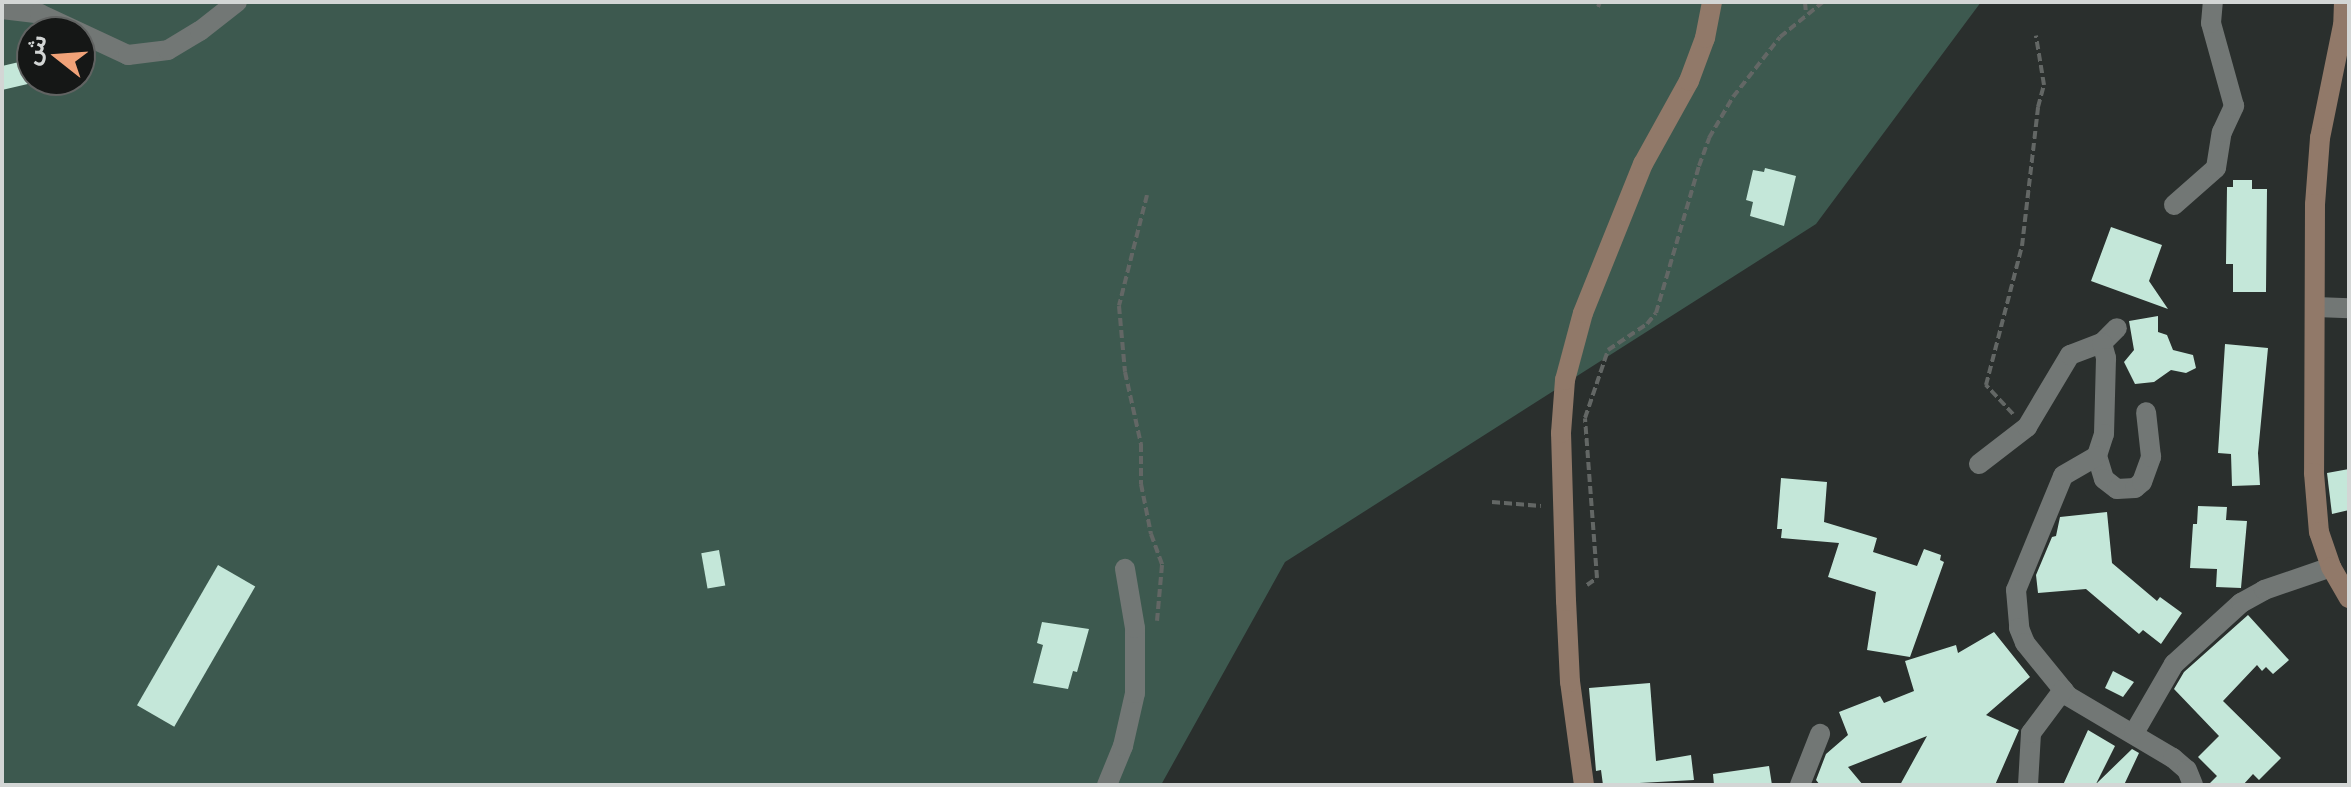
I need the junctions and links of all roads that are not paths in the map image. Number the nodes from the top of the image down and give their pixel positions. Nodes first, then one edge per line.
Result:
1 (237, 2) edge
2 (1712, 2) edge
3 (2213, 2) edge
4 (2344, 2) edge
5 (2, 9) edge
6 (2174, 205) dead end
7 (2316, 307) junction
8 (2349, 308) edge
9 (2146, 412) dead end
10 (2097, 456) junction
11 (1979, 464) dead end
12 (2331, 567) junction
13 (1125, 569) dead end
14 (2349, 598) edge
15 (2063, 690) junction
16 (2134, 733) junction
17 (1820, 734) dead end
18 (1107, 785) edge
19 (1584, 785) edge
20 (1800, 785) edge
21 (2028, 785) edge
22 (2193, 785) edge

1 - 5 street
2 - 19 street
3 - 6 street
4 - 7 street
7 - 8 street
7 - 12 street
9 - 10 street
10 - 11 street
10 - 15 street
12 - 14 street
12 - 16 street
13 - 18 street
15 - 16 street
15 - 21 street
16 - 22 street
17 - 20 street

